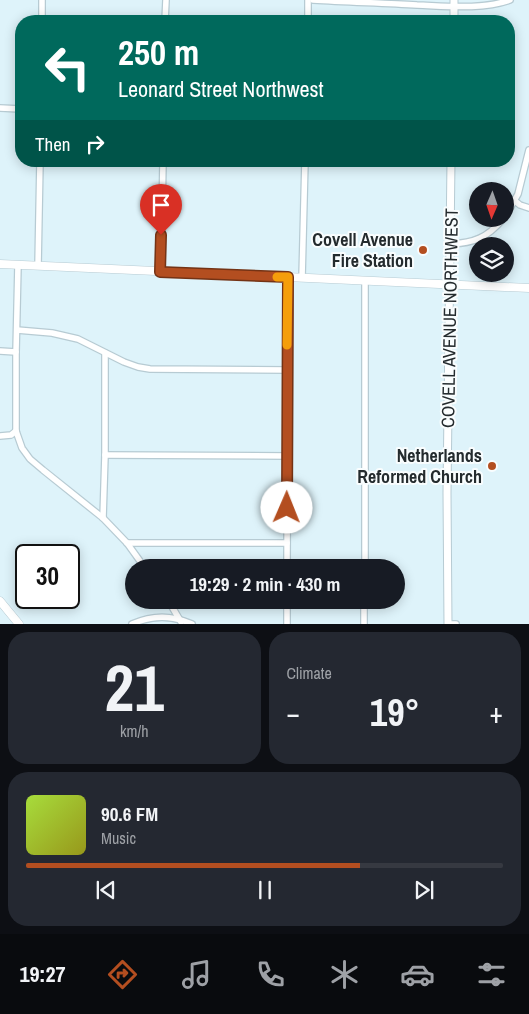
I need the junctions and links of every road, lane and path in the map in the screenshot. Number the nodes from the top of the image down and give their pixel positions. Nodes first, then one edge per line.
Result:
1 (42, 0) edge
2 (166, 0) edge
3 (308, 0) edge
4 (312, 0) edge
5 (510, 0) edge
6 (454, 3) edge
7 (42, 15) edge
8 (165, 15) edge
9 (308, 15) edge
10 (0, 108) edge
11 (15, 109) edge
12 (529, 150) edge
13 (40, 167) edge
14 (163, 167) edge
15 (305, 167) edge
16 (451, 167) edge
17 (515, 201) joint
18 (529, 208) edge
19 (494, 228) edge
20 (450, 244) junction
21 (0, 264) edge
22 (18, 265) junction
23 (38, 266) junction
24 (160, 272) junction
25 (288, 277) junction
26 (302, 278) junction
27 (366, 281) junction
28 (450, 284) junction
29 (529, 288) edge
30 (17, 330) junction
31 (0, 351) edge
32 (16, 352) junction
33 (105, 354) junction
34 (287, 370) junction
35 (16, 431) junction
36 (0, 436) edge
37 (105, 456) junction
38 (288, 456) junction
39 (103, 518) junction
40 (127, 542) junction
41 (287, 543) junction
42 (139, 559) edge
43 (287, 559) edge
44 (364, 559) edge
45 (0, 602) edge
46 (173, 609) edge
47 (287, 609) edge
48 (364, 609) edge
49 (181, 622) edge
50 (18, 624) edge
51 (132, 624) edge
52 (192, 624) edge
53 (287, 624) edge
54 (364, 624) edge
55 (448, 624) edge
56 (456, 624) edge

1 - 7 street
2 - 8 street
3 - 9 street
4 - 6 street
5 - 6 street
10 - 11 street
12 - 17 street
13 - 23 street
14 - 24 street
15 - 26 street
16 - 20 street, COVELL AVENUE NORTHWEST
17 - 18 street
19 - 20 street
20 - 28 street, COVELL AVENUE NORTHWEST
21 - 22 main road
22 - 23 main road
22 - 30 street
23 - 24 main road
24 - 25 main road
25 - 26 main road
25 - 34 street
26 - 27 main road
27 - 28 main road
27 - 44 street
28 - 29 main road
28 - 55 street, COVELL AVENUE NORTHWEST
30 - 32 street
30 - 33 street
31 - 32 street
32 - 35 street
33 - 34 street
33 - 37 street
34 - 38 street
35 - 36 street
35 - 39 street
37 - 38 street
37 - 39 street
38 - 41 street
39 - 40 street
40 - 41 street
40 - 42 street
41 - 43 street
45 - 50 main road
46 - 49 street
47 - 53 street
48 - 54 street
49 - 51 street
49 - 52 street
55 - 56 street

